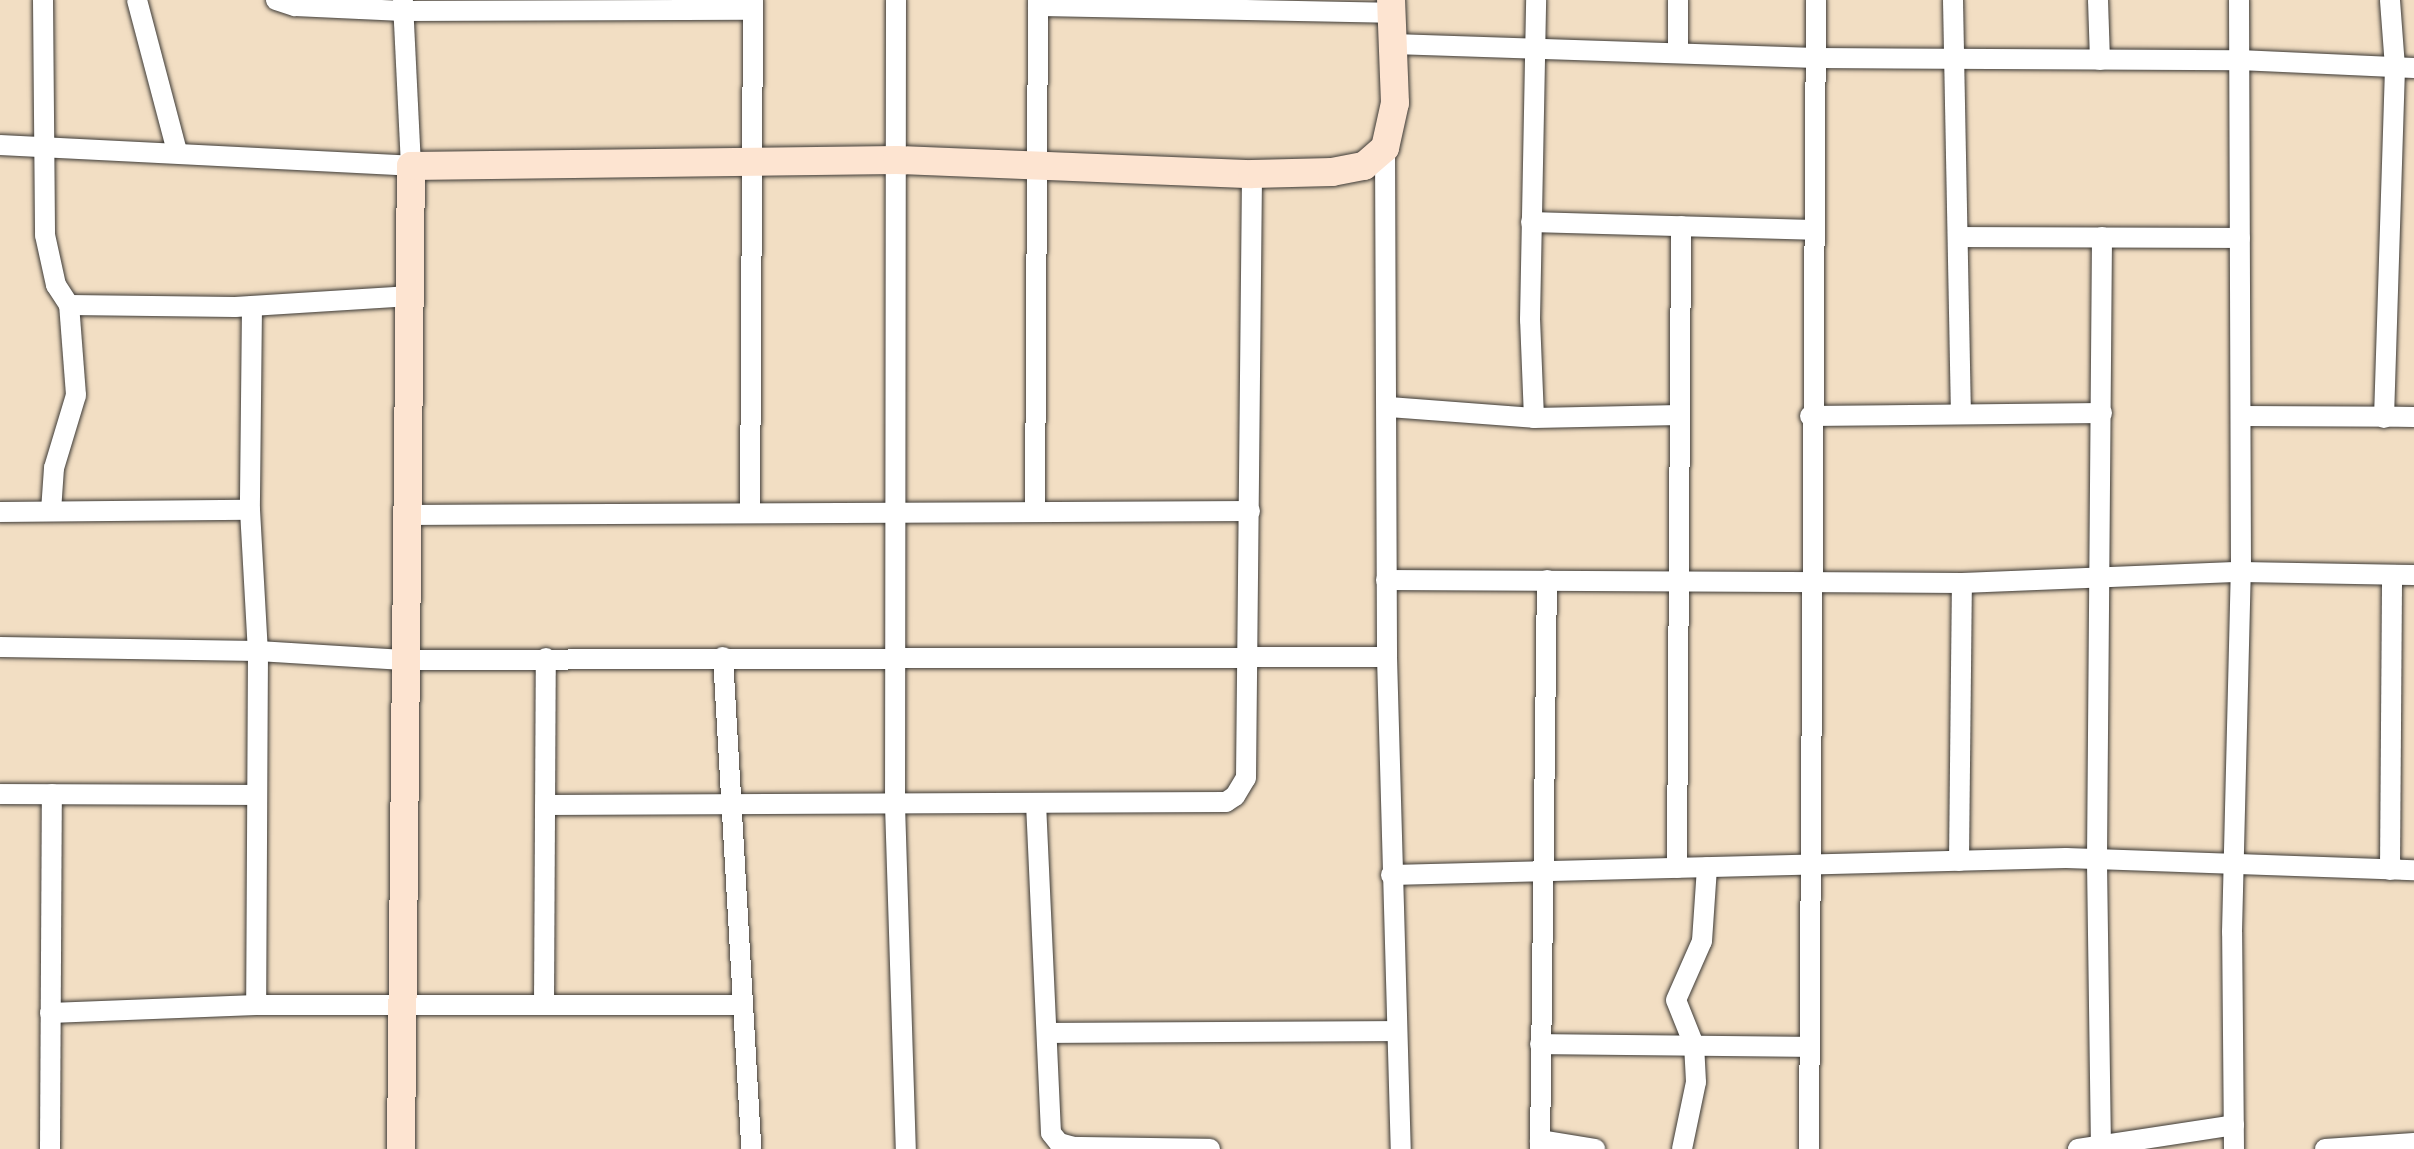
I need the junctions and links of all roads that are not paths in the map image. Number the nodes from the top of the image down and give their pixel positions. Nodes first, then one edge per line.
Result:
1 (43, 0) edge
2 (137, 0) edge
3 (276, 0) edge
4 (896, 0) edge
5 (1536, 0) edge
6 (1678, 0) edge
7 (1816, 0) edge
8 (1953, 0) edge
9 (2098, 0) edge
10 (2239, 0) edge
11 (2390, 0) edge
12 (1038, 3) edge
13 (752, 5) edge
14 (403, 6) edge
15 (539, 6) edge
16 (1249, 6) edge
17 (1391, 7) edge
18 (1393, 44) junction
19 (1536, 51) junction
20 (1678, 53) junction
21 (1816, 58) junction
22 (1953, 60) junction
23 (2100, 60) junction
24 (2239, 60) junction
25 (2404, 68) edge
26 (0, 145) edge
27 (41, 146) junction
28 (1385, 148) junction
29 (177, 151) junction
30 (897, 160) junction
31 (1037, 163) junction
32 (748, 165) junction
33 (411, 166) junction
34 (1252, 174) junction
35 (1531, 222) junction
36 (1681, 226) junction
37 (1812, 230) junction
38 (1959, 237) junction
39 (2102, 237) junction
40 (2240, 238) junction
41 (411, 296) junction
42 (69, 305) junction
43 (252, 306) junction
44 (1389, 407) junction
45 (1961, 411) junction
46 (2102, 413) junction
47 (1680, 415) junction
48 (1810, 416) junction
49 (2241, 416) junction
50 (2414, 417) edge
51 (1534, 418) junction
52 (2384, 418) junction
53 (1035, 509) junction
54 (250, 510) junction
55 (51, 511) junction
56 (750, 511) junction
57 (897, 511) junction
58 (1250, 511) junction
59 (0, 512) edge
60 (404, 515) junction
61 (2241, 572) junction
62 (2414, 575) edge
63 (2392, 576) junction
64 (1386, 580) junction
65 (1547, 580) junction
66 (1811, 580) junction
67 (1675, 581) junction
68 (2101, 581) junction
69 (1962, 583) junction
70 (0, 647) edge
71 (258, 651) junction
72 (723, 657) junction
73 (1249, 657) junction
74 (1387, 657) junction
75 (546, 658) junction
76 (898, 659) junction
77 (404, 660) junction
78 (0, 794) edge
79 (52, 794) junction
80 (256, 795) junction
81 (731, 803) junction
82 (1036, 803) junction
83 (545, 805) junction
84 (895, 805) junction
85 (2097, 859) junction
86 (1959, 861) junction
87 (2234, 864) junction
88 (1809, 865) junction
89 (1707, 867) junction
90 (1677, 868) junction
91 (2390, 870) junction
92 (2414, 870) edge
93 (1541, 871) junction
94 (1391, 875) junction
95 (544, 1004) junction
96 (256, 1005) junction
97 (400, 1005) junction
98 (743, 1005) junction
99 (50, 1013) junction
100 (1397, 1031) junction
101 (1048, 1033) junction
102 (1540, 1044) junction
103 (1694, 1045) junction
104 (1809, 1047) junction
105 (2234, 1125) junction
106 (2414, 1143) edge
107 (1540, 1144) edge
108 (2101, 1146) edge
109 (50, 1149) edge
110 (401, 1149) edge
111 (751, 1149) edge
112 (906, 1149) edge
113 (1210, 1149) edge
114 (1401, 1149) edge
115 (1595, 1149) edge
116 (1682, 1149) edge
117 (1809, 1149) edge
118 (2078, 1149) edge
119 (2234, 1149) edge
120 (2325, 1149) edge

1 - 27 street
2 - 29 street
3 - 14 street
4 - 30 street
5 - 19 street
6 - 20 street
7 - 21 street
8 - 22 street
9 - 23 street
10 - 24 street
11 - 25 street
12 - 16 street
12 - 31 street
13 - 15 street
13 - 32 street
14 - 15 street
14 - 33 street
16 - 17 street
17 - 18 street
18 - 19 street
18 - 28 street
19 - 20 street
19 - 35 street
20 - 21 street
21 - 22 street
21 - 37 street
22 - 23 street
22 - 38 street
23 - 24 street
24 - 25 street
24 - 40 street
25 - 52 street
26 - 27 street
27 - 29 street
27 - 42 street
28 - 34 street
28 - 44 street
29 - 33 street
30 - 31 street
30 - 32 street
30 - 57 street
31 - 34 street
31 - 53 street
32 - 33 street
32 - 56 street
33 - 41 street
34 - 58 street
35 - 36 street
35 - 51 street
36 - 37 street
36 - 47 street
37 - 48 street
38 - 39 street
38 - 45 street
39 - 40 street
39 - 46 street
40 - 49 street
41 - 43 street
41 - 60 street
42 - 43 street
42 - 55 street
43 - 54 street
44 - 51 street
44 - 64 street
45 - 46 street
45 - 48 street
46 - 68 street
47 - 51 street
47 - 67 street
48 - 66 street
49 - 52 street
49 - 61 street
50 - 52 street
53 - 57 street
53 - 58 street
54 - 55 street
54 - 71 street
55 - 59 street
56 - 57 street
56 - 60 street
57 - 76 street
58 - 73 street
60 - 77 street
61 - 63 street
61 - 68 street
61 - 87 street
62 - 63 street
63 - 91 street
64 - 65 street
64 - 74 street
65 - 67 street
65 - 93 street
66 - 67 street
66 - 69 street
66 - 88 street
67 - 90 street
68 - 69 street
68 - 85 street
69 - 86 street
70 - 71 street
71 - 77 street
71 - 80 street
72 - 75 street
72 - 76 street
72 - 81 street
73 - 74 street
73 - 76 street
73 - 82 street
74 - 94 street
75 - 77 street
75 - 83 street
76 - 84 street
77 - 97 street
78 - 79 street
79 - 80 street
79 - 99 street
80 - 96 street
81 - 83 street
81 - 84 street
81 - 98 street
82 - 84 street
82 - 101 street
83 - 95 street
84 - 112 street
85 - 86 street
85 - 87 street
85 - 108 street
86 - 88 street
87 - 91 street
87 - 105 street
88 - 89 street
88 - 104 street
89 - 90 street
89 - 103 street
90 - 93 street
91 - 92 street
93 - 94 street
93 - 102 street
94 - 100 street
95 - 97 street
95 - 98 street
96 - 97 street
96 - 99 street
97 - 110 street
98 - 111 street
99 - 109 street
100 - 101 street
100 - 114 street
101 - 113 street
102 - 103 street
102 - 107 street
103 - 104 street
103 - 116 street
104 - 117 street
105 - 108 street
105 - 119 street
106 - 120 street
107 - 115 street
108 - 118 street

